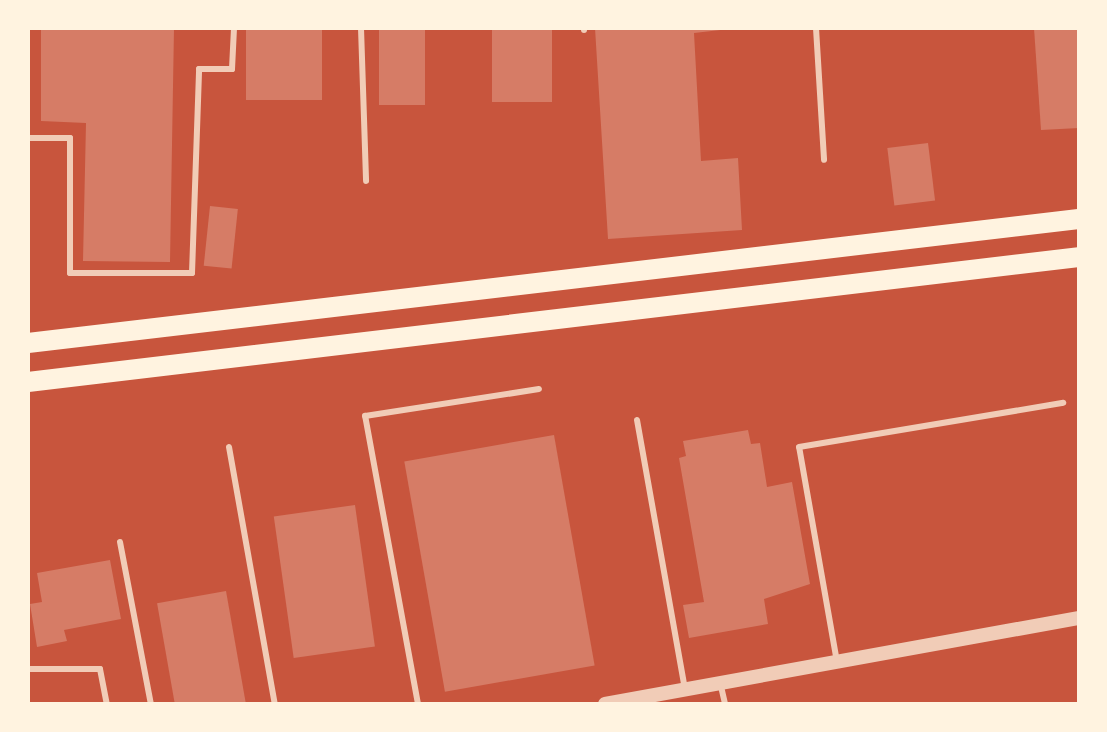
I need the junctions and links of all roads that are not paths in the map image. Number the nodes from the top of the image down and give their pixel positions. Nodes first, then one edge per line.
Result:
1 (234, 28) edge
2 (361, 28) edge
3 (816, 28) edge
4 (28, 138) edge
5 (824, 160) dead end
6 (366, 181) dead end
7 (1079, 219) edge
8 (1079, 257) edge
9 (28, 343) edge
10 (28, 382) edge
11 (539, 389) dead end
12 (1063, 403) dead end
13 (637, 420) dead end
14 (229, 447) dead end
15 (120, 542) dead end
16 (1079, 618) edge
17 (837, 662) junction
18 (28, 669) edge
19 (720, 682) junction
20 (685, 689) junction
21 (107, 704) edge
22 (151, 704) edge
23 (275, 704) edge
24 (418, 704) edge
25 (605, 704) edge
26 (725, 704) edge

1 - 4 lane
2 - 6 lane
3 - 5 lane
7 - 9 highway
8 - 10 highway
11 - 24 lane
12 - 17 lane
13 - 20 lane
14 - 23 lane
15 - 22 lane
16 - 17 street
17 - 19 street
18 - 21 lane
19 - 20 street
19 - 26 lane
20 - 25 street

